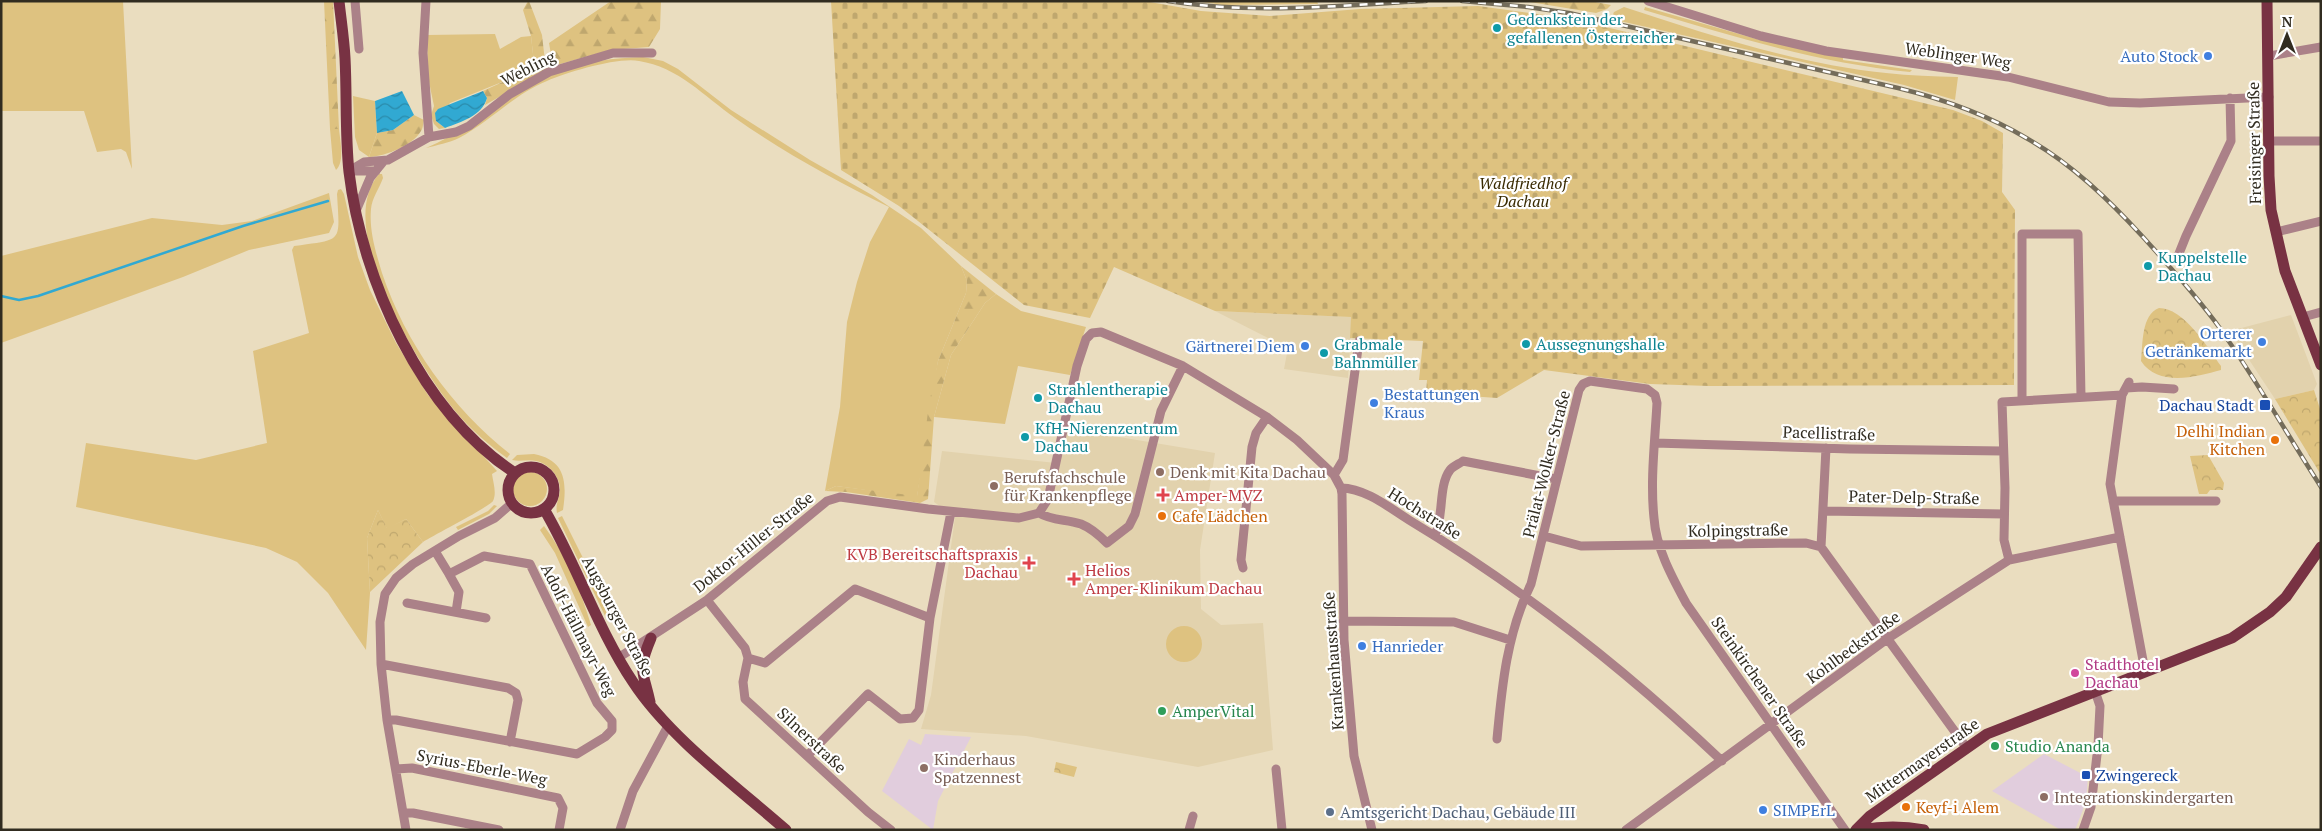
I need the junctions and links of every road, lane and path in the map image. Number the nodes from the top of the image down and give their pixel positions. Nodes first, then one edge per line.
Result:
1 (339, 1) edge
2 (355, 1) edge
3 (426, 1) edge
4 (1648, 1) edge
5 (2267, 1) edge
6 (2321, 47) edge
7 (359, 50) dead end
8 (652, 53) dead end
9 (2269, 56) junction
10 (2269, 96) junction
11 (2230, 98) junction
12 (429, 137) junction
13 (2269, 141) junction
14 (2321, 141) edge
15 (383, 162) junction
16 (376, 171) junction
17 (349, 172) junction
18 (356, 212) junction
19 (2321, 222) edge
20 (2276, 232) junction
21 (2179, 261) dead end
22 (2321, 312) edge
23 (2304, 317) junction
24 (1359, 341) dead end
25 (2321, 365) edge
26 (1184, 366) junction
27 (2126, 388) junction
28 (2174, 389) dead end
29 (2081, 397) junction
30 (2022, 400) junction
31 (1267, 417) junction
32 (1655, 443) junction
33 (1826, 448) junction
34 (2003, 451) junction
35 (515, 473) junction
36 (1334, 475) junction
37 (1556, 479) junction
38 (1341, 488) junction
39 (2113, 500) junction
40 (2216, 501) dead end
41 (512, 502) junction
42 (544, 509) junction
43 (1824, 511) junction
44 (951, 512) junction
45 (1038, 513) junction
46 (2004, 514) junction
47 (1435, 535) junction
48 (1544, 536) junction
49 (2120, 537) junction
50 (2321, 546) edge
51 (1661, 547) junction
52 (1821, 547) junction
53 (435, 551) junction
54 (2009, 560) junction
55 (1242, 568) dead end
56 (449, 574) junction
57 (1525, 598) junction
58 (707, 600) junction
59 (407, 603) dead end
60 (456, 612) junction
61 (486, 618) dead end
62 (930, 618) junction
63 (1343, 621) junction
64 (651, 638) junction
65 (1887, 639) junction
66 (1510, 640) junction
67 (618, 658) junction
68 (748, 658) junction
69 (381, 664) junction
70 (2146, 671) junction
71 (2095, 691) junction
72 (651, 706) junction
73 (387, 720) junction
74 (1772, 724) junction
75 (668, 726) junction
76 (1497, 739) dead end
77 (510, 742) junction
78 (1966, 747) junction
79 (808, 756) junction
80 (1722, 761) junction
81 (396, 769) junction
82 (1276, 769) dead end
83 (403, 813) junction
84 (1193, 816) dead end
85 (406, 830) edge
86 (500, 830) edge
87 (559, 830) edge
88 (620, 830) edge
89 (786, 830) edge
90 (891, 830) edge
91 (1189, 830) edge
92 (1282, 830) edge
93 (1372, 830) edge
94 (1626, 830) edge
95 (1846, 830) edge
96 (1856, 830) edge
97 (1861, 830) edge
98 (1924, 830) edge
99 (2083, 830) edge

1 - 17 main road
2 - 7 street
3 - 12 street
4 - 11 street, Weblinger Weg
5 - 9 main road, Freisinger Straße
6 - 9 street
8 - 12 street, Webling
9 - 10 main road, Freisinger Straße
10 - 11 street, Weblinger Weg
10 - 13 main road, Freisinger Straße
11 - 21 street
12 - 15 street, Webling
13 - 14 street
13 - 20 main road, Freisinger Straße
15 - 16 street, Webling
15 - 17 street, Webling
16 - 17 street
16 - 18 street, Webling
17 - 18 main road
18 - 35 main road
19 - 20 street
20 - 23 main road, Freisinger Straße
22 - 23 street
23 - 25 main road, Freisinger Straße
24 - 36 street
26 - 31 street
26 - 45 street
26 - 45 street
27 - 28 street
27 - 29 street
27 - 39 street
29 - 30 street
29 - 30 street
30 - 34 street
31 - 36 street
31 - 55 street
32 - 33 street, Pacellistraße
32 - 37 street, Prälat-Wolker-Straße
32 - 51 street, Prälat-Wolker-Straße
33 - 34 street, Pacellistraße
33 - 43 street
34 - 46 street
35 - 41 main road
35 - 42 main road
36 - 38 street
37 - 47 street
37 - 48 street, Prälat-Wolker-Straße
38 - 47 street, Hochstraße
38 - 63 street, Krankenhausstraße
39 - 40 street
39 - 49 street
41 - 42 main road
41 - 53 street
42 - 67 main road, Augsburger Straße
43 - 46 street, Pater-Delp-Straße
43 - 52 street
44 - 45 street, Doktor-Hiller-Straße
44 - 58 street, Doktor-Hiller-Straße
44 - 62 street
46 - 54 street
47 - 57 street, Hochstraße
48 - 51 street, Kolpingstraße
48 - 57 street, Prälat-Wolker-Straße
49 - 54 street, Kohlbeckstraße
49 - 70 street
50 - 70 main road
51 - 52 street, Kolpingstraße
51 - 74 street, Steinkirchener Straße
52 - 65 street
53 - 56 street
53 - 69 street
54 - 65 street, Kohlbeckstraße
56 - 60 street
56 - 77 street, Adolf-Hällmayr-Weg
57 - 66 street, Prälat-Wolker-Straße
57 - 80 street, Hochstraße
58 - 64 street, Doktor-Hiller-Straße
58 - 68 street
59 - 60 street
60 - 61 street
62 - 68 street
62 - 79 street
63 - 66 street
63 - 93 street, Krankenhausstraße
64 - 67 street, Doktor-Hiller-Straße
64 - 72 main road
65 - 74 street, Kohlbeckstraße
65 - 78 street
66 - 76 street, Prälat-Wolker-Straße
67 - 72 main road, Augsburger Straße
68 - 79 street, Silnerstraße
69 - 73 street
69 - 77 street
70 - 71 main road
71 - 78 main road, Mittermayerstraße
71 - 99 street
72 - 75 main road, Augsburger Straße
73 - 77 street, Adolf-Hällmayr-Weg
73 - 81 street
74 - 80 street, Kohlbeckstraße
74 - 95 street, Steinkirchener Straße
75 - 88 street
75 - 89 main road, Augsburger Straße
78 - 96 main road, Mittermayerstraße
79 - 90 street, Silnerstraße
80 - 94 street, Kohlbeckstraße
81 - 83 street
81 - 87 street, Syrius-Eberle-Weg
82 - 92 street
83 - 85 street
83 - 86 street
84 - 91 street
97 - 98 main road

